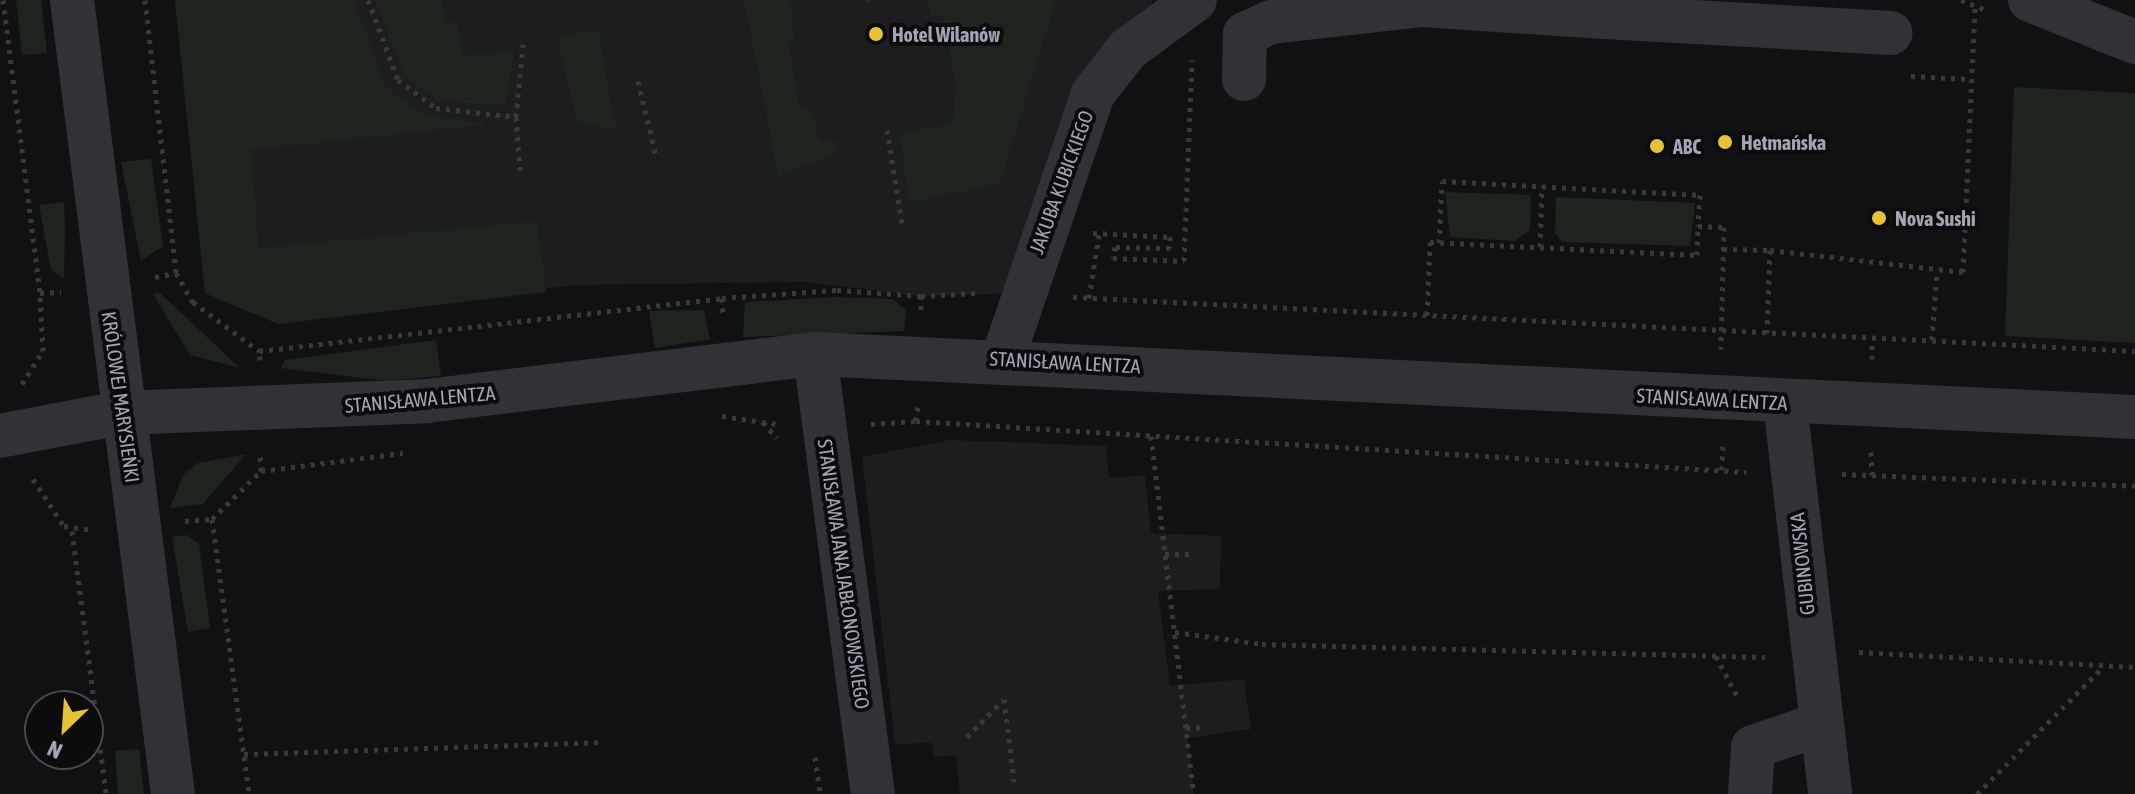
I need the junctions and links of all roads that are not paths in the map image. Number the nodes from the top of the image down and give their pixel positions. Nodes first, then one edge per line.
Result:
1 (72, 0) edge
2 (1195, 0) edge
3 (2030, 0) edge
4 (1606, 8) edge
5 (1891, 33) dead end
6 (2135, 42) edge
7 (1244, 79) dead end
8 (815, 354) junction
9 (1003, 358) junction
10 (1785, 403) junction
11 (121, 413) junction
12 (2135, 417) edge
13 (0, 436) edge
14 (1821, 724) junction
15 (173, 794) edge
16 (873, 794) edge
17 (1750, 794) edge
18 (1830, 794) edge

1 - 11 street, KRÓLOWEJ MARYSIEŃKI
2 - 9 street, JAKUBA KUBICKIEGO
3 - 6 street
4 - 5 street
4 - 7 street
8 - 9 street, STANISŁAWA LENTZA
8 - 11 street, STANISŁAWA LENTZA
8 - 16 street, STANISŁAWA JANA JABŁONOWSKIEGO
9 - 10 street, STANISŁAWA LENTZA
10 - 12 street, STANISŁAWA LENTZA
10 - 14 street, GUBINOWSKA
11 - 13 street, STANISŁAWA LENTZA
11 - 15 street, KRÓLOWEJ MARYSIEŃKI
14 - 17 street
14 - 18 street, GUBINOWSKA

